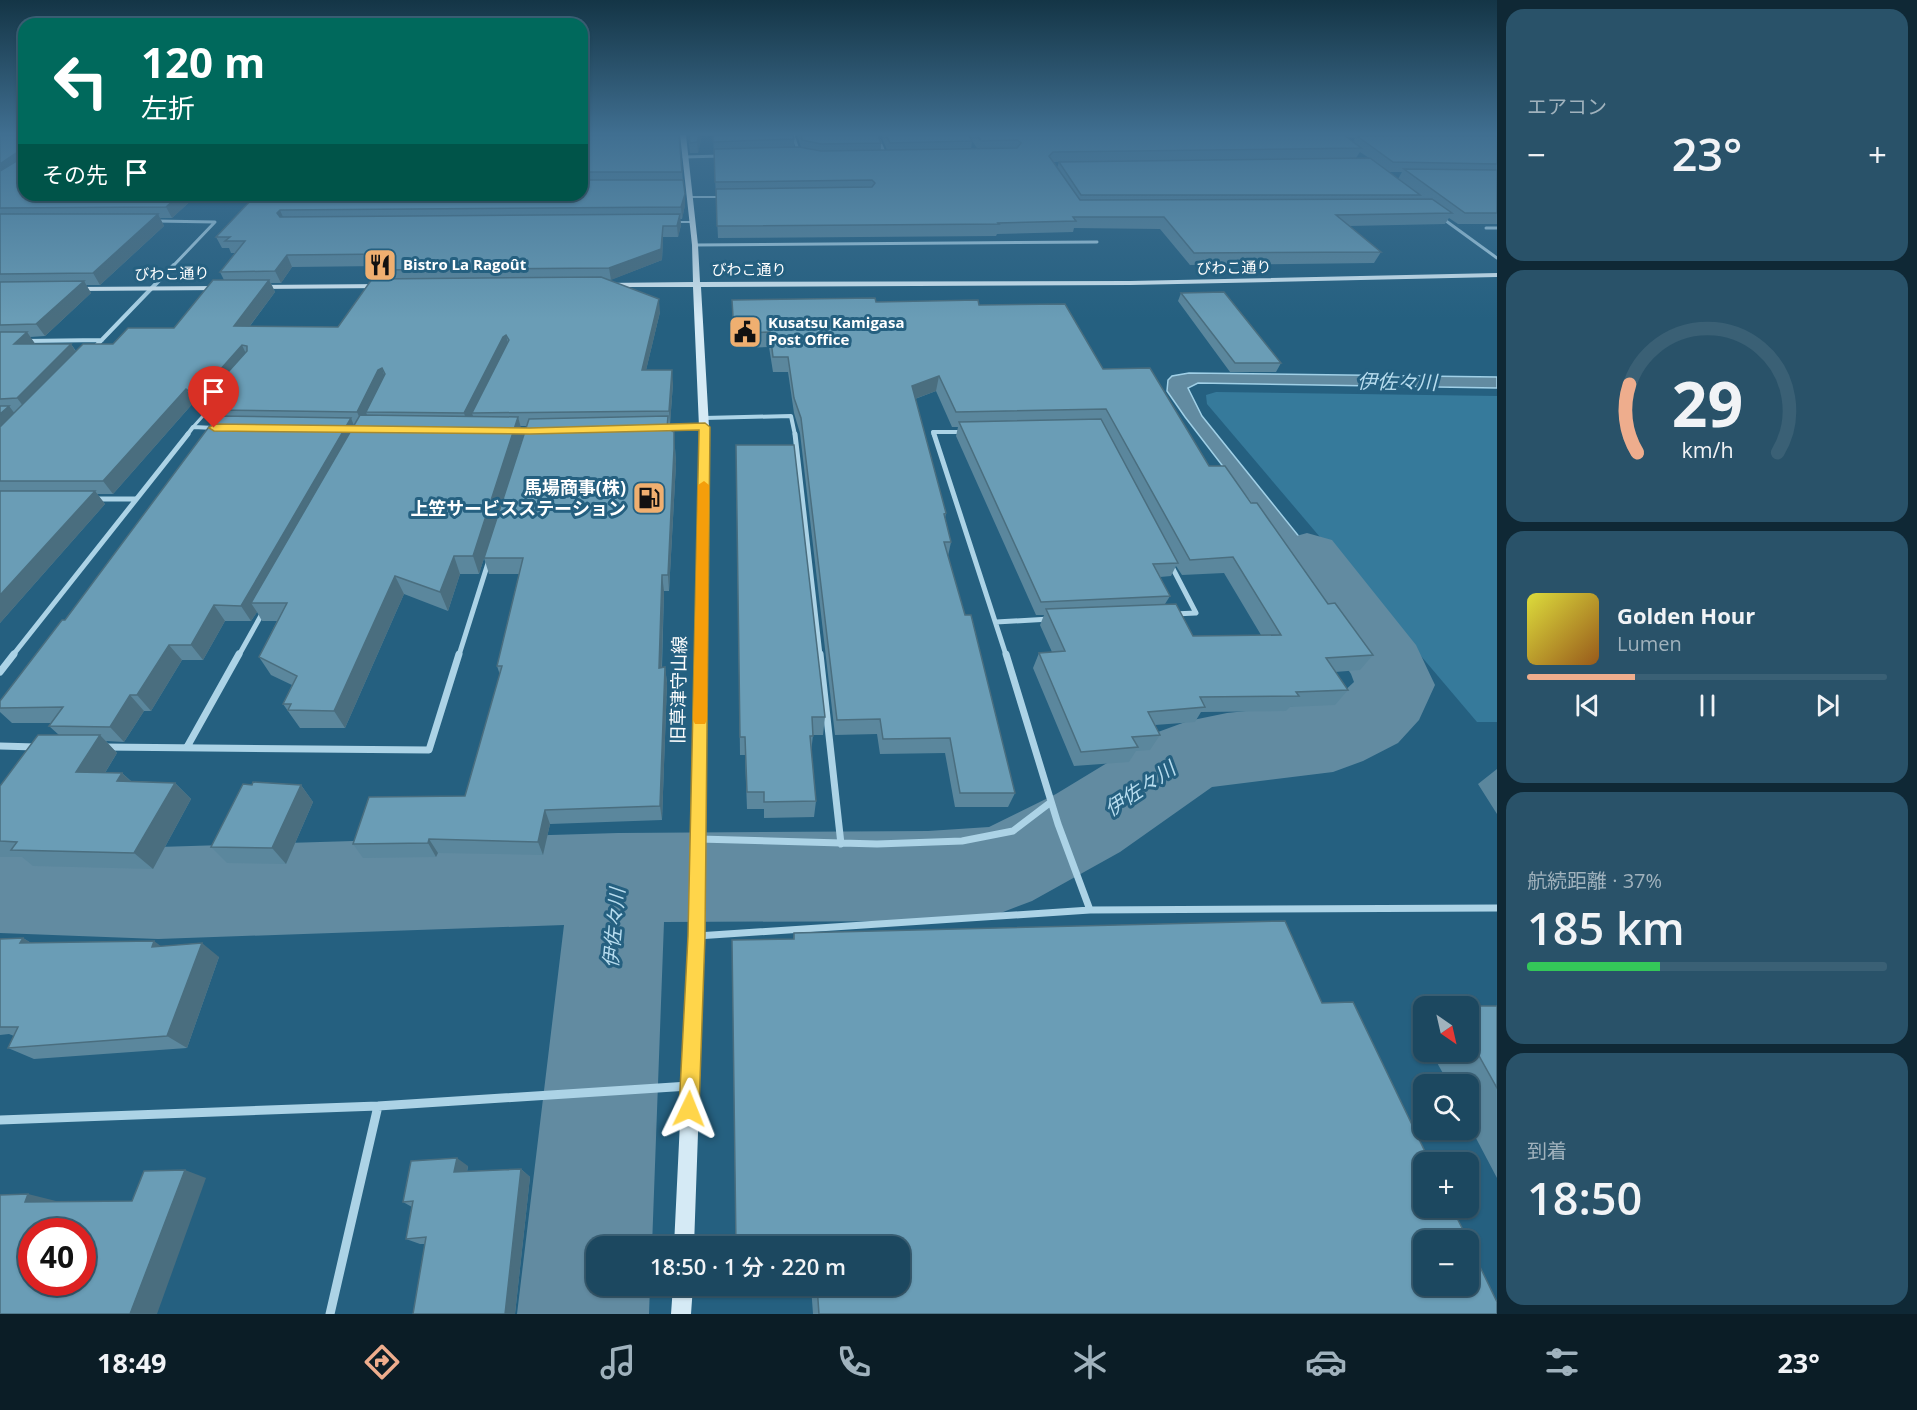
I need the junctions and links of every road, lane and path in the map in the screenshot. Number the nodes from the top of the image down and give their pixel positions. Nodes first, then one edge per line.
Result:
1 (688, 197) joint
2 (723, 197) edge
3 (1435, 212) edge
4 (153, 221) edge
5 (668, 222) edge
6 (692, 222) junction
7 (1486, 228) edge
8 (1497, 228) edge
9 (1097, 242) dead end
10 (695, 245) junction
11 (1497, 258) edge
12 (1497, 275) edge
13 (696, 284) junction
14 (590, 285) edge
15 (389, 286) edge
16 (236, 287) edge
17 (248, 287) edge
18 (153, 288) junction
19 (59, 289) edge
20 (102, 340) junction
21 (23, 341) edge
22 (86, 357) edge
23 (214, 402) edge
24 (704, 422) junction
25 (193, 427) junction
26 (225, 428) edge
27 (658, 428) edge
28 (969, 432) edge
29 (90, 499) edge
30 (135, 499) junction
31 (490, 556) edge
32 (1169, 562) edge
33 (268, 604) edge
34 (1161, 614) edge
35 (1055, 619) edge
36 (996, 622) junction
37 (0, 672) edge
38 (0, 746) edge
39 (47, 747) edge
40 (94, 747) edge
41 (187, 747) junction
42 (1051, 802) junction
43 (698, 839) junction
44 (841, 844) junction
45 (1497, 908) edge
46 (1090, 910) junction
47 (697, 936) junction
48 (690, 1086) junction
49 (378, 1106) junction
50 (0, 1120) edge
51 (684, 1236) edge
52 (682, 1296) edge
53 (330, 1314) edge
54 (681, 1314) edge

1 - 2 lane
1 - 6 street, 旧草津守山線
3 - 11 street
4 - 18 street
5 - 6 lane
6 - 10 street, 旧草津守山線
7 - 8 street
9 - 10 street
10 - 13 street, 旧草津守山線
12 - 13 street, びわこ通り
13 - 14 street, びわこ通り
13 - 24 street, 旧草津守山線
15 - 17 street
16 - 18 street, びわこ通り
18 - 19 street, びわこ通り
18 - 20 street
20 - 21 street
20 - 22 street
23 - 25 lane
24 - 27 street
24 - 43 street, 旧草津守山線
24 - 44 street
25 - 26 street
25 - 30 street
28 - 36 street
29 - 30 street
30 - 37 street
31 - 41 street
32 - 34 street
33 - 41 street
35 - 36 street
36 - 42 street
38 - 39 street
40 - 41 street
42 - 44 street
42 - 46 street
43 - 44 street
43 - 47 street, 旧草津守山線
45 - 46 street
46 - 47 street
47 - 48 street, 旧草津守山線
48 - 49 street
48 - 51 street, 旧草津守山線
49 - 50 street
49 - 53 street
52 - 54 street

